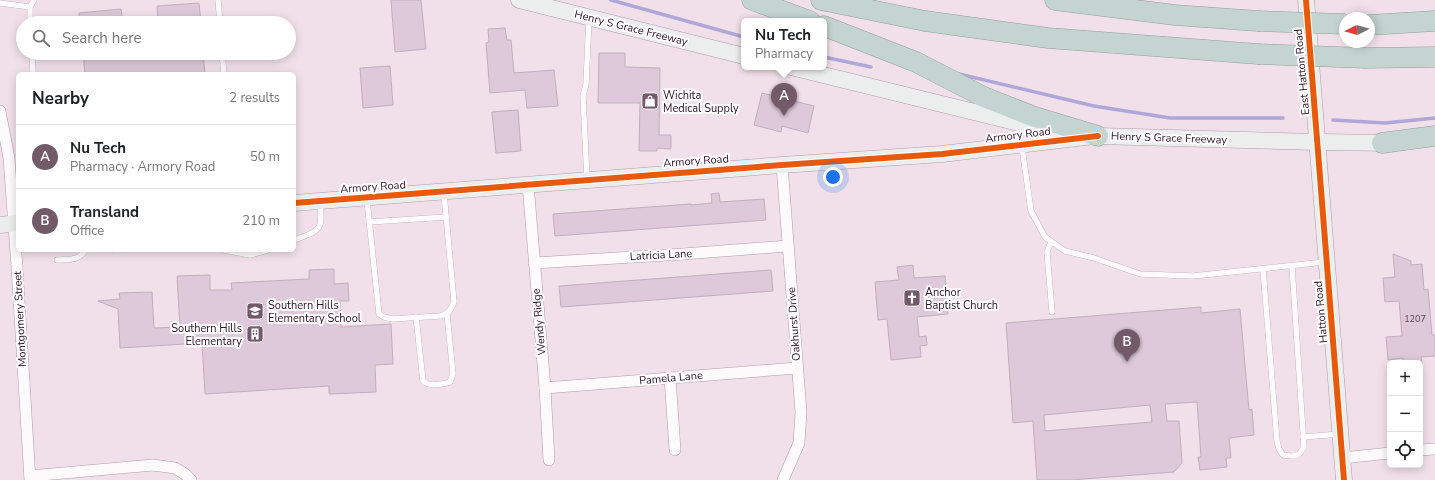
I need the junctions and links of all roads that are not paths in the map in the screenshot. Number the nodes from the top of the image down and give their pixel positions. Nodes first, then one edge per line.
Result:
1 (34, 0) edge
2 (218, 0) edge
3 (519, 0) edge
4 (752, 0) edge
5 (821, 0) edge
6 (1055, 0) edge
7 (1306, 0) edge
8 (0, 3) edge
9 (30, 7) junction
10 (30, 16) edge
11 (219, 16) edge
12 (589, 18) junction
13 (802, 18) edge
14 (1435, 21) edge
15 (1339, 24) edge
16 (1375, 25) edge
17 (827, 27) edge
18 (741, 55) edge
19 (1435, 57) edge
20 (32, 60) edge
21 (223, 60) edge
22 (803, 70) edge
23 (33, 72) edge
24 (224, 72) edge
25 (0, 110) edge
26 (2, 131) edge
27 (1098, 136) junction
28 (1435, 136) edge
29 (1318, 142) junction
30 (1435, 142) edge
31 (1382, 143) junction
32 (1022, 144) junction
33 (782, 164) junction
34 (587, 180) junction
35 (528, 184) junction
36 (444, 192) junction
37 (367, 197) junction
38 (320, 201) junction
39 (296, 203) edge
40 (446, 217) junction
41 (369, 222) junction
42 (11, 224) edge
43 (296, 239) edge
44 (1051, 242) junction
45 (788, 246) junction
46 (84, 252) edge
47 (234, 252) edge
48 (263, 252) edge
49 (57, 260) dead end
50 (1327, 262) junction
51 (534, 263) junction
52 (1292, 266) junction
53 (1263, 269) junction
54 (1052, 312) dead end
55 (447, 314) junction
56 (416, 317) junction
57 (797, 368) junction
58 (670, 378) junction
59 (545, 388) junction
60 (1340, 434) junction
61 (1303, 437) junction
62 (1435, 449) edge
63 (675, 450) dead end
64 (1423, 450) edge
65 (1387, 453) edge
66 (1342, 458) junction
67 (549, 460) dead end
68 (30, 478) edge
69 (191, 480) edge
70 (783, 480) edge
71 (1344, 480) edge

1 - 9 lane
2 - 11 lane
3 - 12 street, Henry S Grace Freeway
4 - 13 highway
5 - 19 highway, bridge
6 - 15 highway, bridge
7 - 29 street, East Hatton Road
8 - 9 lane
9 - 10 lane
12 - 18 street, Henry S Grace Freeway
12 - 34 lane
14 - 16 highway
17 - 27 highway
20 - 23 lane
21 - 24 lane
22 - 27 street, Henry S Grace Freeway
25 - 26 street, Montgomery Street
26 - 42 street, Montgomery Street
27 - 29 street, Henry S Grace Freeway
27 - 32 street, Armory Road
28 - 31 highway
29 - 31 street, Henry S Grace Freeway
29 - 50 street, Hatton Road
30 - 31 street, Henry S Grace Freeway
32 - 33 street, Armory Road
32 - 44 lane
33 - 34 street, Armory Road
33 - 45 street, Oakhurst Drive
34 - 35 street, Armory Road
35 - 36 street, Armory Road
35 - 51 street, Wendy Ridge
36 - 37 street, Armory Road
36 - 40 lane
37 - 38 street, Armory Road
37 - 41 lane
38 - 39 street, Armory Road
38 - 43 lane
40 - 41 lane
40 - 55 lane
41 - 56 lane
42 - 68 street, Montgomery Street
44 - 53 lane
44 - 54 lane
45 - 51 street, Latricia Lane
45 - 57 street, Oakhurst Drive
46 - 49 lane
47 - 48 lane
50 - 52 lane
50 - 60 street, Hatton Road
51 - 59 street, Wendy Ridge
52 - 53 lane
52 - 61 lane
53 - 61 lane
55 - 56 lane
55 - 56 lane
57 - 58 street, Pamela Lane
57 - 70 street, Oakhurst Drive
58 - 59 street, Pamela Lane
58 - 63 street
59 - 67 street, Wendy Ridge
60 - 61 lane
60 - 66 street, Hatton Road
62 - 64 street
65 - 66 street
66 - 71 street, Hatton Road
68 - 69 street

